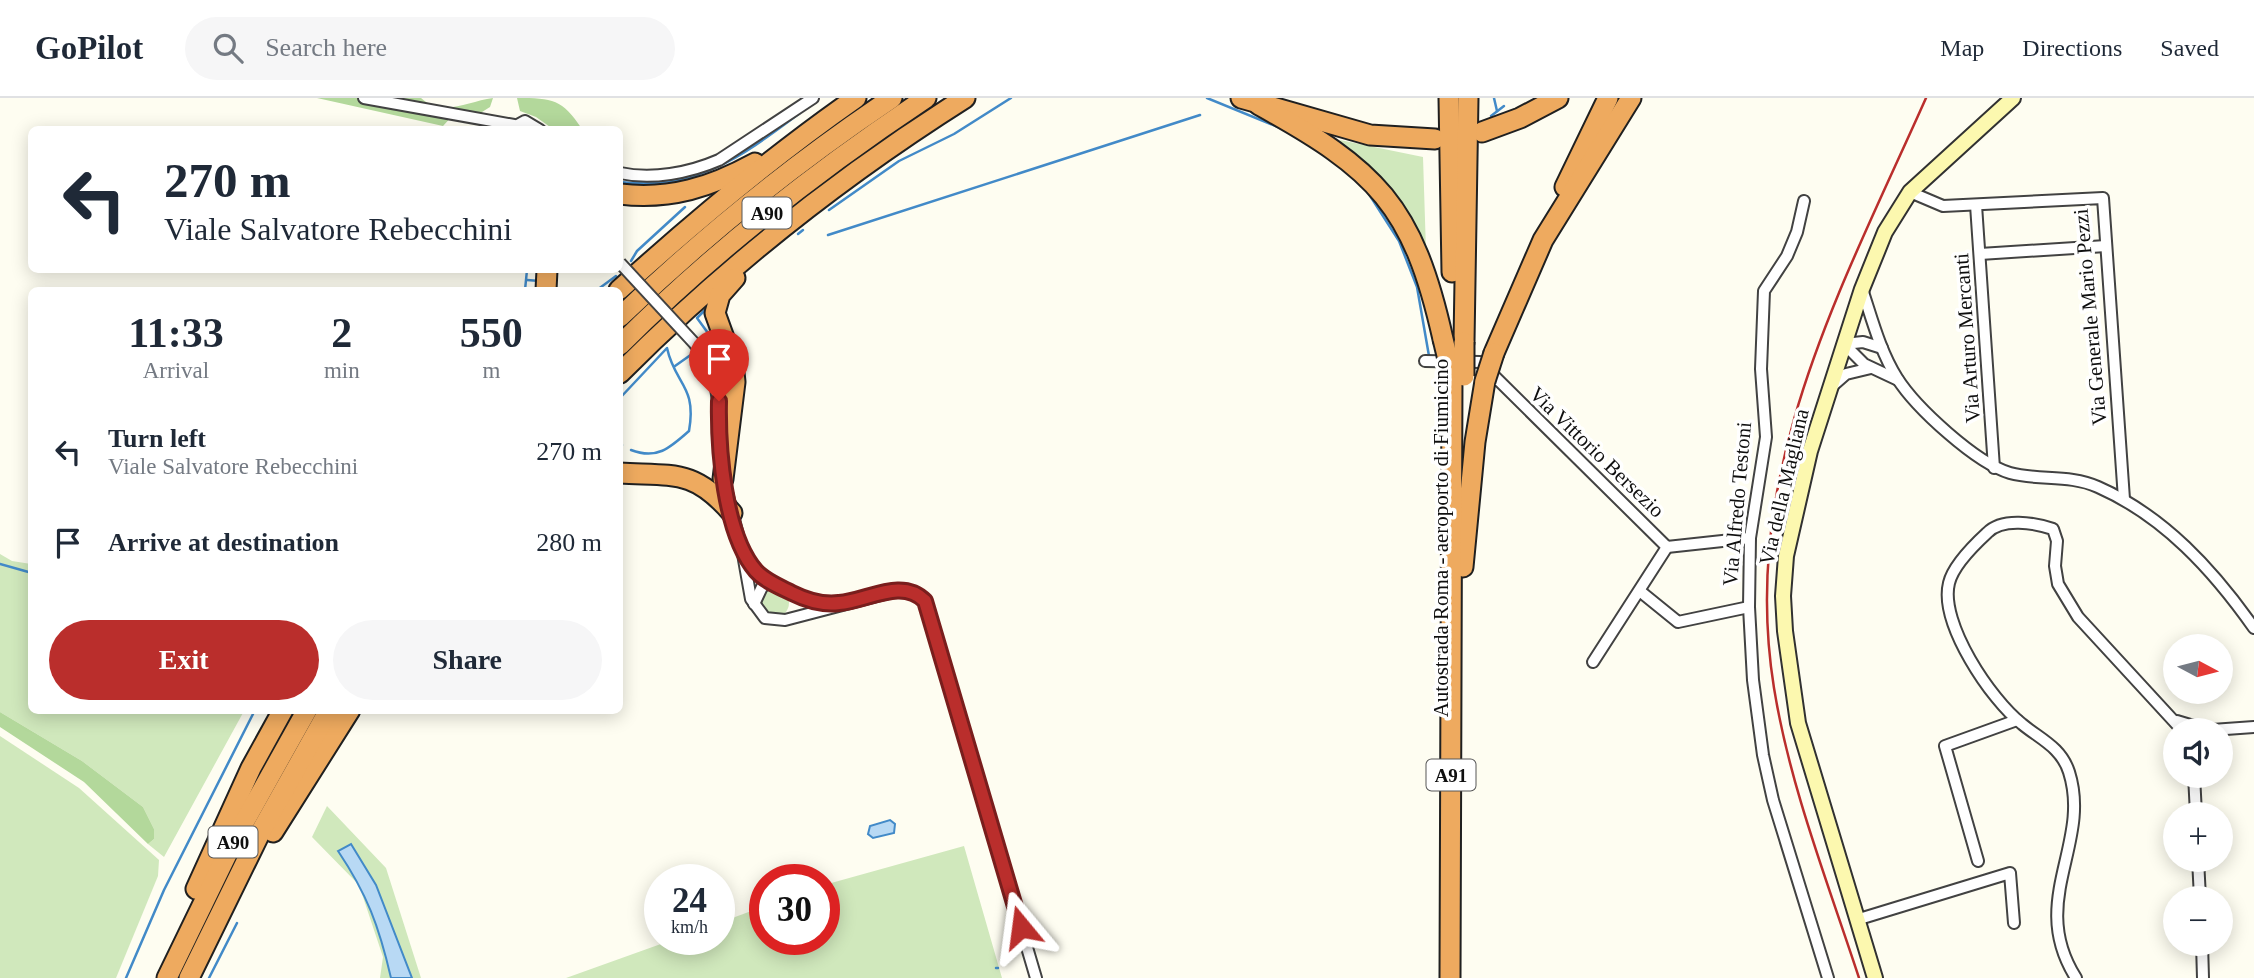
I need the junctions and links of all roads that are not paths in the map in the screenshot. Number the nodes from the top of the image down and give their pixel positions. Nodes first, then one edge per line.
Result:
1 (365, 98) edge
2 (813, 98) edge
3 (856, 98) edge
4 (892, 98) edge
5 (926, 98) edge
6 (965, 98) edge
7 (978, 98) edge
8 (1449, 98) edge
9 (1468, 98) edge
10 (1559, 98) edge
11 (1608, 98) edge
12 (1630, 98) edge
13 (2013, 98) edge
14 (1250, 101) edge
15 (487, 126) edge
16 (514, 126) edge
17 (533, 126) edge
18 (1482, 132) dead end
19 (805, 135) junction
20 (903, 138) junction
21 (1435, 139) dead end
22 (623, 173) edge
23 (1910, 192) junction
24 (623, 194) edge
25 (1804, 201) dead end
26 (812, 204) junction
27 (1976, 205) junction
28 (1543, 240) junction
29 (2106, 247) junction
30 (1980, 254) junction
31 (623, 266) edge
32 (622, 287) edge
33 (1862, 289) junction
34 (623, 314) edge
35 (1453, 341) junction
36 (623, 342) edge
37 (1863, 342) junction
38 (1844, 344) junction
39 (1882, 348) junction
40 (1856, 359) junction
41 (1425, 361) dead end
42 (1871, 368) junction
43 (623, 370) edge
44 (1458, 376) junction
45 (1898, 380) junction
46 (1830, 388) junction
47 (1994, 468) junction
48 (623, 473) edge
49 (723, 480) junction
50 (2124, 499) junction
51 (732, 513) junction
52 (1750, 538) junction
53 (1667, 547) junction
54 (743, 554) junction
55 (1463, 567) junction
56 (771, 582) junction
57 (1641, 592) junction
58 (792, 593) junction
59 (754, 604) junction
60 (838, 604) junction
61 (1749, 607) junction
62 (785, 620) junction
63 (2254, 628) edge
64 (1592, 662) dead end
65 (281, 714) edge
66 (305, 714) edge
67 (327, 714) edge
68 (347, 714) edge
69 (2173, 718) edge
70 (2017, 720) junction
71 (2254, 727) edge
72 (2233, 728) edge
73 (1978, 861) dead end
74 (1856, 920) junction
75 (2014, 923) dead end
76 (212, 927) junction
77 (2202, 956) edge
78 (159, 978) edge
79 (167, 978) edge
80 (188, 978) edge
81 (1036, 978) edge
82 (1450, 978) edge
83 (1462, 978) edge
84 (1828, 978) edge
85 (1875, 978) edge
86 (2076, 978) edge
87 (2203, 978) edge

1 - 15 street
2 - 22 street
3 - 19 highway
4 - 34 highway, A90
5 - 36 highway, A90
6 - 20 highway
7 - 20 highway
8 - 35 highway, Autostrada Roma - aeroporto di Fiumicino / A91
9 - 35 highway, Autostrada Roma - aeroporto di Fiumicino / A91
10 - 18 highway
11 - 28 highway
12 - 28 highway
13 - 23 main road, Via della Magliana
14 - 21 highway
14 - 35 highway
16 - 17 street
19 - 24 highway
19 - 32 highway
20 - 26 highway
23 - 27 street, Via Generale Mario Pezzi
23 - 33 main road, Via della Magliana
25 - 52 street, Via Alfredo Testoni
26 - 43 highway
26 - 49 highway
27 - 29 street, Via Generale Mario Pezzi
27 - 30 street, Via Arturo Mercanti
28 - 55 highway, bridge
29 - 30 street
29 - 50 street, Via Generale Mario Pezzi
30 - 47 street, Via Arturo Mercanti
31 - 49 street, bridge
33 - 38 main road, Via della Magliana
33 - 39 street
35 - 44 highway, Autostrada Roma - aeroporto di Fiumicino / A91, bridge
37 - 38 street
37 - 39 street
37 - 40 street
38 - 40 street
38 - 46 main road, Via della Magliana
39 - 45 street
40 - 42 street
41 - 53 street, Via Vittorio Bersezio
42 - 45 street
42 - 46 street
44 - 55 highway, Autostrada Roma - aeroporto di Fiumicino / A91
44 - 82 highway, Autostrada Roma - aeroporto di Fiumicino / A91
45 - 47 street
46 - 74 main road, Via della Magliana
47 - 50 street
48 - 51 highway
49 - 51 street
50 - 63 street
51 - 54 street
52 - 53 street, Via Vittorio Bersezio
52 - 61 street, Via Alfredo Testoni
53 - 57 street
54 - 56 street
54 - 59 street
55 - 83 highway, Autostrada Roma - aeroporto di Fiumicino / A91
56 - 58 street
56 - 59 street
57 - 61 street
57 - 64 street
58 - 60 street
58 - 62 street
59 - 62 street
60 - 62 street
60 - 81 street
61 - 84 street, Via Alfredo Testoni
65 - 78 highway
66 - 79 highway, A90
67 - 76 highway, A90
68 - 76 highway
69 - 70 street
70 - 73 street
70 - 86 street
71 - 72 street
74 - 75 street
74 - 85 main road, Via della Magliana
76 - 80 highway, A90
77 - 87 street

